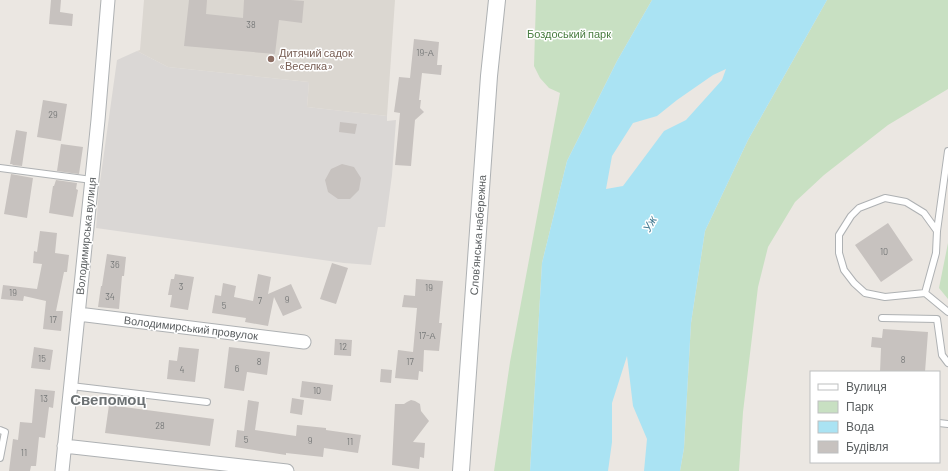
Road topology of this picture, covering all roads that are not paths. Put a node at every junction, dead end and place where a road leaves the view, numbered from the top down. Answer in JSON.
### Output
{"nodes":[{"id":1,"x":108,"y":0,"type":"edge"},
{"id":2,"x":497,"y":0,"type":"edge"},
{"id":3,"x":948,"y":151,"type":"edge"},
{"id":4,"x":0,"y":168,"type":"edge"},
{"id":5,"x":92,"y":180,"type":"junction"},
{"id":6,"x":937,"y":231,"type":"junction"},
{"id":7,"x":925,"y":293,"type":"junction"},
{"id":8,"x":948,"y":312,"type":"edge"},
{"id":9,"x":78,"y":314,"type":"junction"},
{"id":10,"x":882,"y":318,"type":"dead end"},
{"id":11,"x":304,"y":342,"type":"dead end"},
{"id":12,"x":948,"y":363,"type":"edge"},
{"id":13,"x":71,"y":386,"type":"junction"},
{"id":14,"x":207,"y":402,"type":"dead end"},
{"id":15,"x":0,"y":430,"type":"edge"},
{"id":16,"x":64,"y":446,"type":"junction"},
{"id":17,"x":0,"y":458,"type":"edge"},
{"id":18,"x":62,"y":471,"type":"edge"},
{"id":19,"x":287,"y":471,"type":"edge"},
{"id":20,"x":461,"y":471,"type":"edge"}],
"edges":[{"from":1,"to":5,"type":"street","name":"Володимирська вулиця"},
{"from":2,"to":20,"type":"street","name":"Словʼянська набережна"},
{"from":3,"to":6,"type":"lane"},
{"from":4,"to":5,"type":"lane"},
{"from":5,"to":9,"type":"street","name":"Володимирська вулиця"},
{"from":6,"to":7,"type":"lane"},
{"from":6,"to":7,"type":"lane"},
{"from":7,"to":8,"type":"lane"},
{"from":9,"to":11,"type":"street","name":"Володимирський провулок"},
{"from":9,"to":13,"type":"street","name":"Володимирська вулиця"},
{"from":10,"to":12,"type":"lane"},
{"from":13,"to":14,"type":"lane"},
{"from":13,"to":16,"type":"street","name":"Володимирська вулиця"},
{"from":15,"to":17,"type":"lane"},
{"from":16,"to":18,"type":"street","name":"Володимирська вулиця"},
{"from":16,"to":19,"type":"street"}]}
